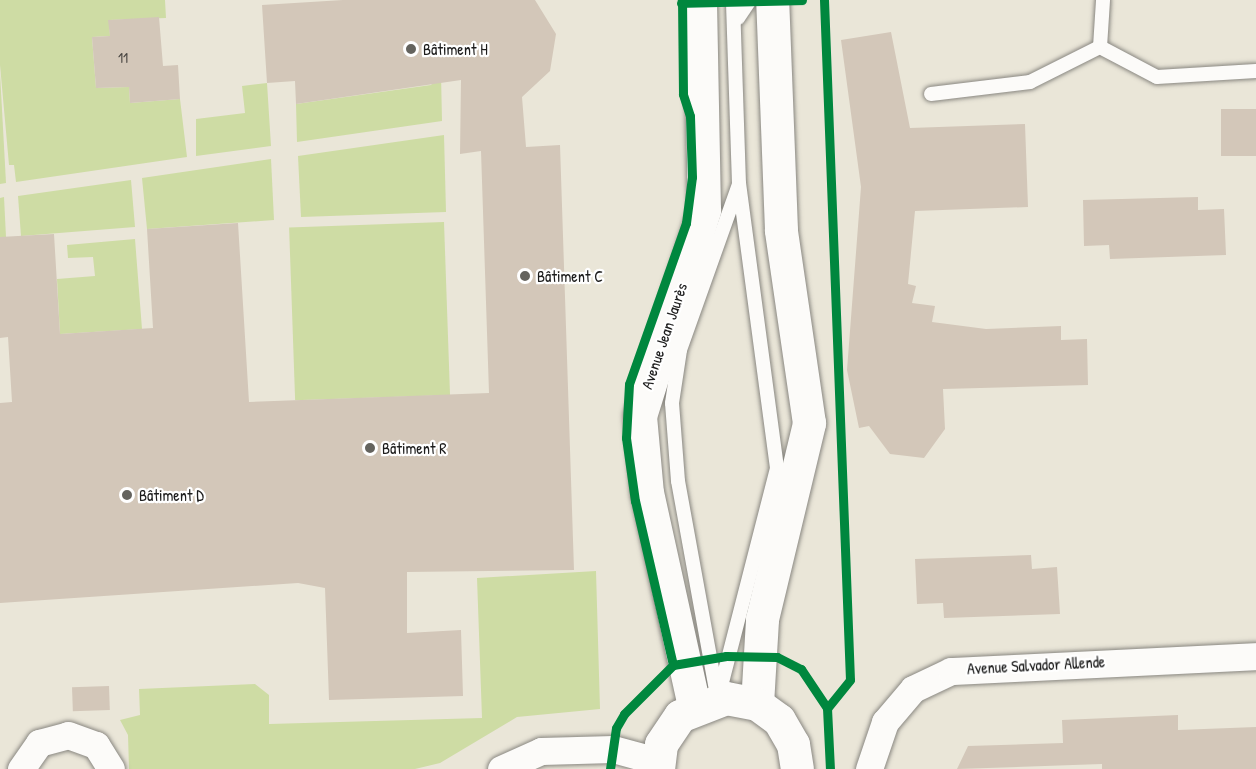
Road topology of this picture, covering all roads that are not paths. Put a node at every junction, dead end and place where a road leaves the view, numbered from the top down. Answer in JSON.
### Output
{"nodes":[{"id":1,"x":700,"y":0,"type":"edge"},
{"id":2,"x":733,"y":0,"type":"edge"},
{"id":3,"x":750,"y":0,"type":"edge"},
{"id":4,"x":772,"y":0,"type":"edge"},
{"id":5,"x":1102,"y":0,"type":"edge"},
{"id":6,"x":738,"y":18,"type":"junction"},
{"id":7,"x":1101,"y":47,"type":"junction"},
{"id":8,"x":1256,"y":70,"type":"edge"},
{"id":9,"x":931,"y":94,"type":"dead end"},
{"id":10,"x":739,"y":184,"type":"junction"},
{"id":11,"x":1256,"y":656,"type":"edge"},
{"id":12,"x":706,"y":702,"type":"junction"},
{"id":13,"x":757,"y":704,"type":"junction"},
{"id":14,"x":657,"y":765,"type":"edge"},
{"id":15,"x":21,"y":769,"type":"edge"},
{"id":16,"x":111,"y":769,"type":"edge"},
{"id":17,"x":501,"y":769,"type":"edge"},
{"id":18,"x":797,"y":769,"type":"edge"},
{"id":19,"x":869,"y":769,"type":"edge"}],
"edges":[{"from":1,"to":12,"type":"main road","name":"Avenue Jean Jaurès"},
{"from":2,"to":6,"type":"lane"},
{"from":3,"to":6,"type":"lane"},
{"from":4,"to":13,"type":"main road"},
{"from":5,"to":7,"type":"lane"},
{"from":6,"to":10,"type":"lane"},
{"from":7,"to":8,"type":"lane"},
{"from":7,"to":9,"type":"lane"},
{"from":10,"to":12,"type":"lane"},
{"from":10,"to":12,"type":"lane"},
{"from":11,"to":19,"type":"street","name":"Avenue Salvador Allende"},
{"from":12,"to":13,"type":"main road"},
{"from":12,"to":14,"type":"main road"},
{"from":13,"to":18,"type":"main road"},
{"from":14,"to":17,"type":"street"},
{"from":15,"to":16,"type":"street"}]}
